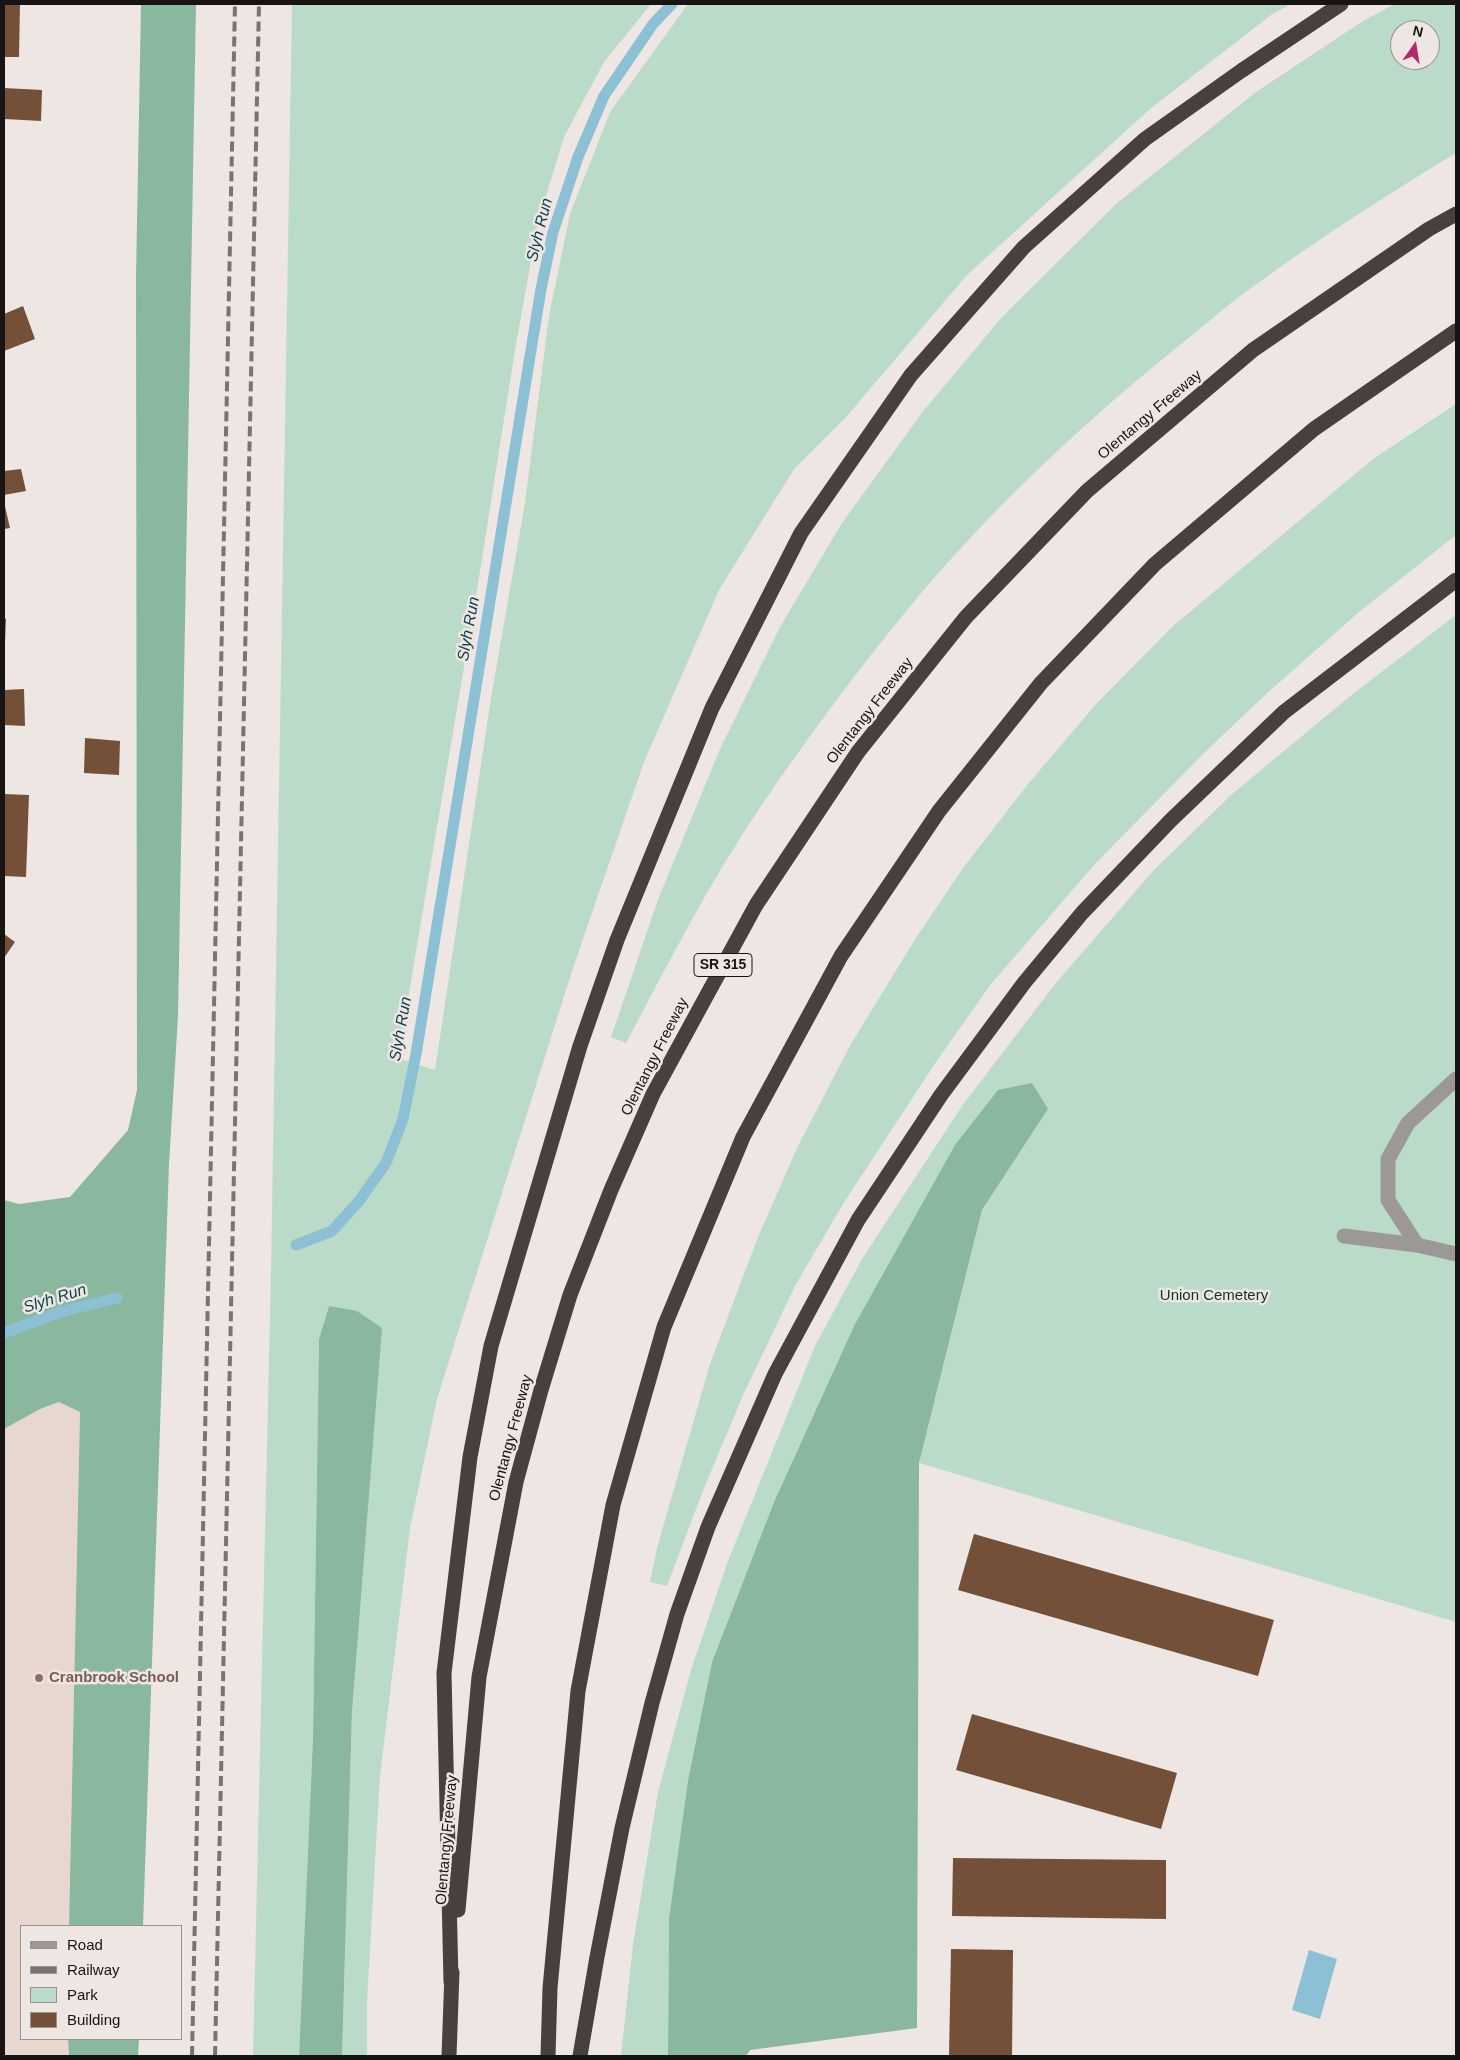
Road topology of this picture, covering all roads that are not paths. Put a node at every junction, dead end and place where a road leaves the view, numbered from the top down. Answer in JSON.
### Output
{"nodes":[{"id":1,"x":1341,"y":4,"type":"edge"},
{"id":2,"x":1456,"y":214,"type":"edge"},
{"id":3,"x":1456,"y":331,"type":"edge"},
{"id":4,"x":1456,"y":580,"type":"edge"},
{"id":5,"x":1456,"y":1079,"type":"edge"},
{"id":6,"x":1344,"y":1236,"type":"dead end"},
{"id":7,"x":1416,"y":1245,"type":"junction"},
{"id":8,"x":1456,"y":1254,"type":"edge"},
{"id":9,"x":451,"y":1982,"type":"junction"},
{"id":10,"x":449,"y":2056,"type":"edge"},
{"id":11,"x":548,"y":2056,"type":"edge"},
{"id":12,"x":580,"y":2056,"type":"edge"}],
"edges":[{"from":1,"to":9,"type":"highway"},
{"from":2,"to":9,"type":"highway","name":"Olentangy Freeway","number":"SR 315"},
{"from":3,"to":11,"type":"highway"},
{"from":4,"to":12,"type":"highway"},
{"from":5,"to":7,"type":"lane"},
{"from":6,"to":7,"type":"lane"},
{"from":7,"to":8,"type":"lane"},
{"from":9,"to":10,"type":"highway","name":"Olentangy Freeway","number":"SR 315"}]}
